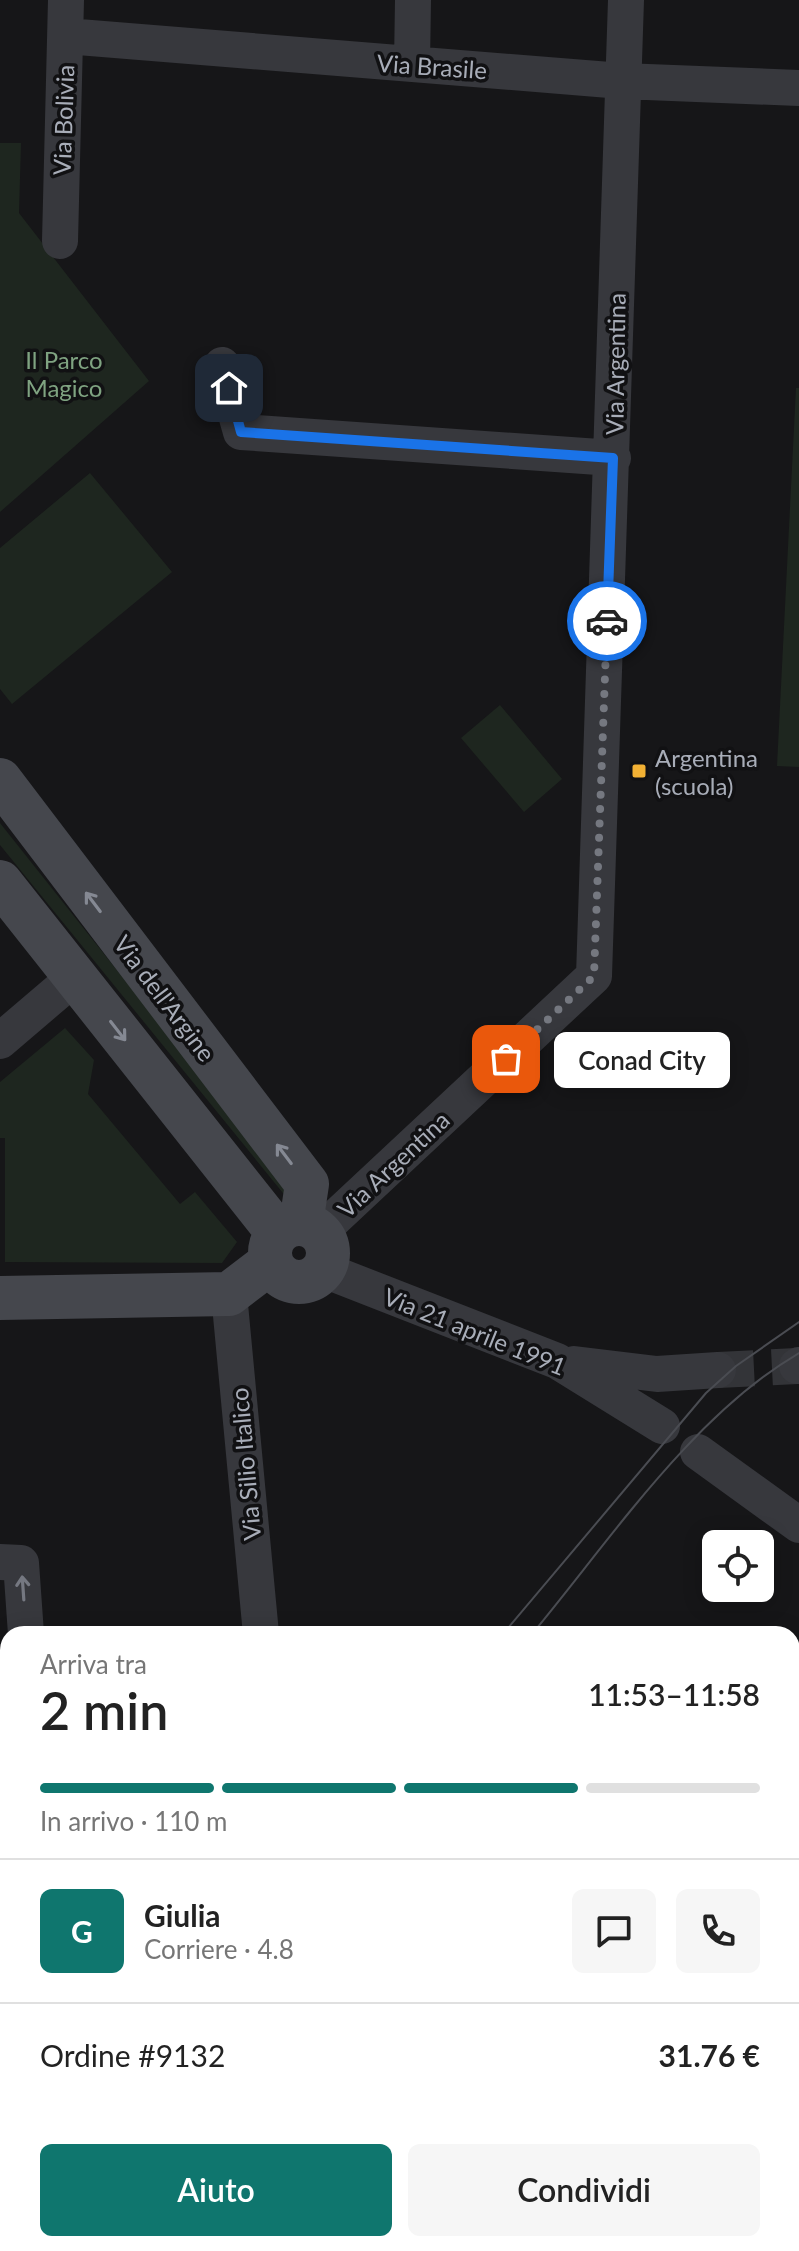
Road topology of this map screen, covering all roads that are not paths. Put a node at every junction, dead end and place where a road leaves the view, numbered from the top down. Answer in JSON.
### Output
{"nodes":[{"id":1,"x":66,"y":0,"type":"edge"},
{"id":2,"x":413,"y":0,"type":"edge"},
{"id":3,"x":626,"y":0,"type":"edge"},
{"id":4,"x":66,"y":36,"type":"junction"},
{"id":5,"x":412,"y":64,"type":"junction"},
{"id":6,"x":622,"y":81,"type":"junction"},
{"id":7,"x":799,"y":88,"type":"edge"},
{"id":8,"x":60,"y":241,"type":"dead end"},
{"id":9,"x":222,"y":365,"type":"dead end"},
{"id":10,"x":613,"y":458,"type":"junction"},
{"id":11,"x":0,"y":780,"type":"edge"},
{"id":12,"x":0,"y":882,"type":"edge"},
{"id":13,"x":75,"y":977,"type":"junction"},
{"id":14,"x":0,"y":1041,"type":"edge"},
{"id":15,"x":299,"y":1244,"type":"junction"},
{"id":16,"x":229,"y":1294,"type":"junction"},
{"id":17,"x":0,"y":1298,"type":"edge"},
{"id":18,"x":557,"y":1361,"type":"junction"},
{"id":19,"x":718,"y":1370,"type":"tunnel mouth"},
{"id":20,"x":662,"y":1426,"type":"dead end"},
{"id":21,"x":698,"y":1452,"type":"dead end"},
{"id":22,"x":799,"y":1525,"type":"edge"},
{"id":23,"x":0,"y":1562,"type":"edge"},
{"id":24,"x":25,"y":1626,"type":"edge"},
{"id":25,"x":260,"y":1626,"type":"edge"}],
"edges":[{"from":1,"to":4,"type":"street","name":"Via Bolivia"},
{"from":2,"to":5,"type":"street"},
{"from":3,"to":6,"type":"street","name":"Via Argentina"},
{"from":4,"to":5,"type":"street","name":"Via Brasile"},
{"from":4,"to":8,"type":"street","name":"Via Bolivia"},
{"from":5,"to":6,"type":"street","name":"Via Brasile"},
{"from":6,"to":7,"type":"street","name":"Via Brasile"},
{"from":6,"to":10,"type":"street","name":"Via Argentina"},
{"from":9,"to":10,"type":"street"},
{"from":10,"to":15,"type":"street","name":"Via Argentina"},
{"from":15,"to":11,"type":"street","name":"Via dell'Argine","one_way":true},
{"from":12,"to":13,"type":"street"},
{"from":13,"to":14,"type":"street"},
{"from":13,"to":15,"type":"street","one_way":true},
{"from":15,"to":16,"type":"street"},
{"from":15,"to":18,"type":"street","name":"Via 21 aprile 1991"},
{"from":16,"to":17,"type":"street"},
{"from":16,"to":25,"type":"street","name":"Via Silio Italico"},
{"from":18,"to":19,"type":"street"},
{"from":18,"to":20,"type":"street","name":"Via 21 aprile 1991"},
{"from":21,"to":22,"type":"street"},
{"from":24,"to":23,"type":"street","one_way":true}]}
